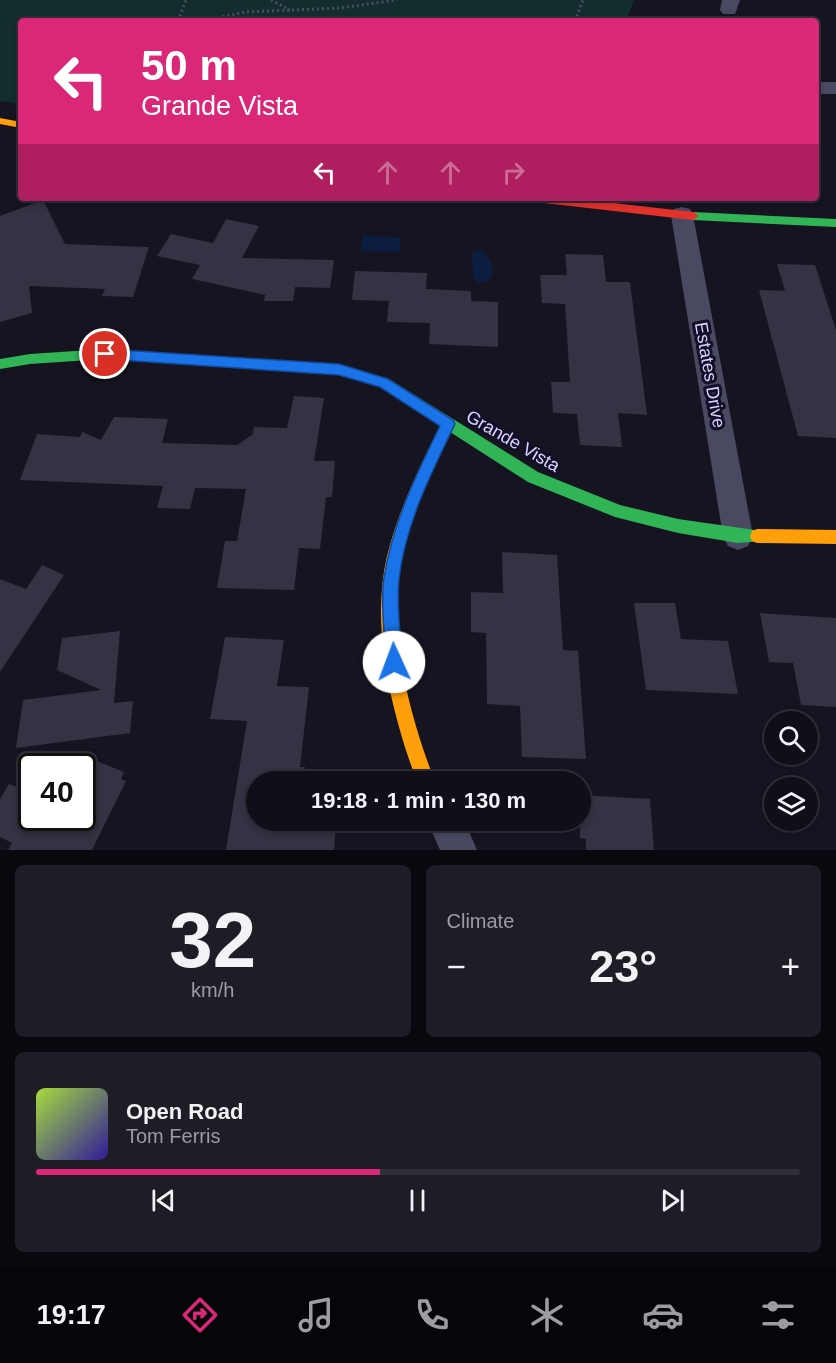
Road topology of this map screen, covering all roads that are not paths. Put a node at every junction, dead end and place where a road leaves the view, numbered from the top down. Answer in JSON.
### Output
{"nodes":[{"id":1,"x":819,"y":88,"type":"edge"},
{"id":2,"x":836,"y":88,"type":"edge"},
{"id":3,"x":0,"y":121,"type":"edge"},
{"id":4,"x":18,"y":124,"type":"edge"},
{"id":5,"x":561,"y":201,"type":"edge"},
{"id":6,"x":682,"y":215,"type":"junction"},
{"id":7,"x":836,"y":223,"type":"edge"},
{"id":8,"x":0,"y":364,"type":"edge"},
{"id":9,"x":448,"y":424,"type":"junction"},
{"id":10,"x":738,"y":536,"type":"junction"},
{"id":11,"x":836,"y":537,"type":"edge"},
{"id":12,"x":422,"y":771,"type":"edge"},
{"id":13,"x":450,"y":831,"type":"edge"},
{"id":14,"x":459,"y":850,"type":"edge"}],
"edges":[{"from":1,"to":2,"type":"street"},
{"from":3,"to":4,"type":"street"},
{"from":5,"to":6,"type":"street"},
{"from":6,"to":7,"type":"street"},
{"from":6,"to":10,"type":"street","name":"Estates Drive"},
{"from":8,"to":9,"type":"street","name":"Grande Vista"},
{"from":9,"to":10,"type":"street","name":"Grande Vista"},
{"from":9,"to":12,"type":"street"},
{"from":10,"to":11,"type":"street","name":"Grande Vista"},
{"from":13,"to":14,"type":"street"}]}
